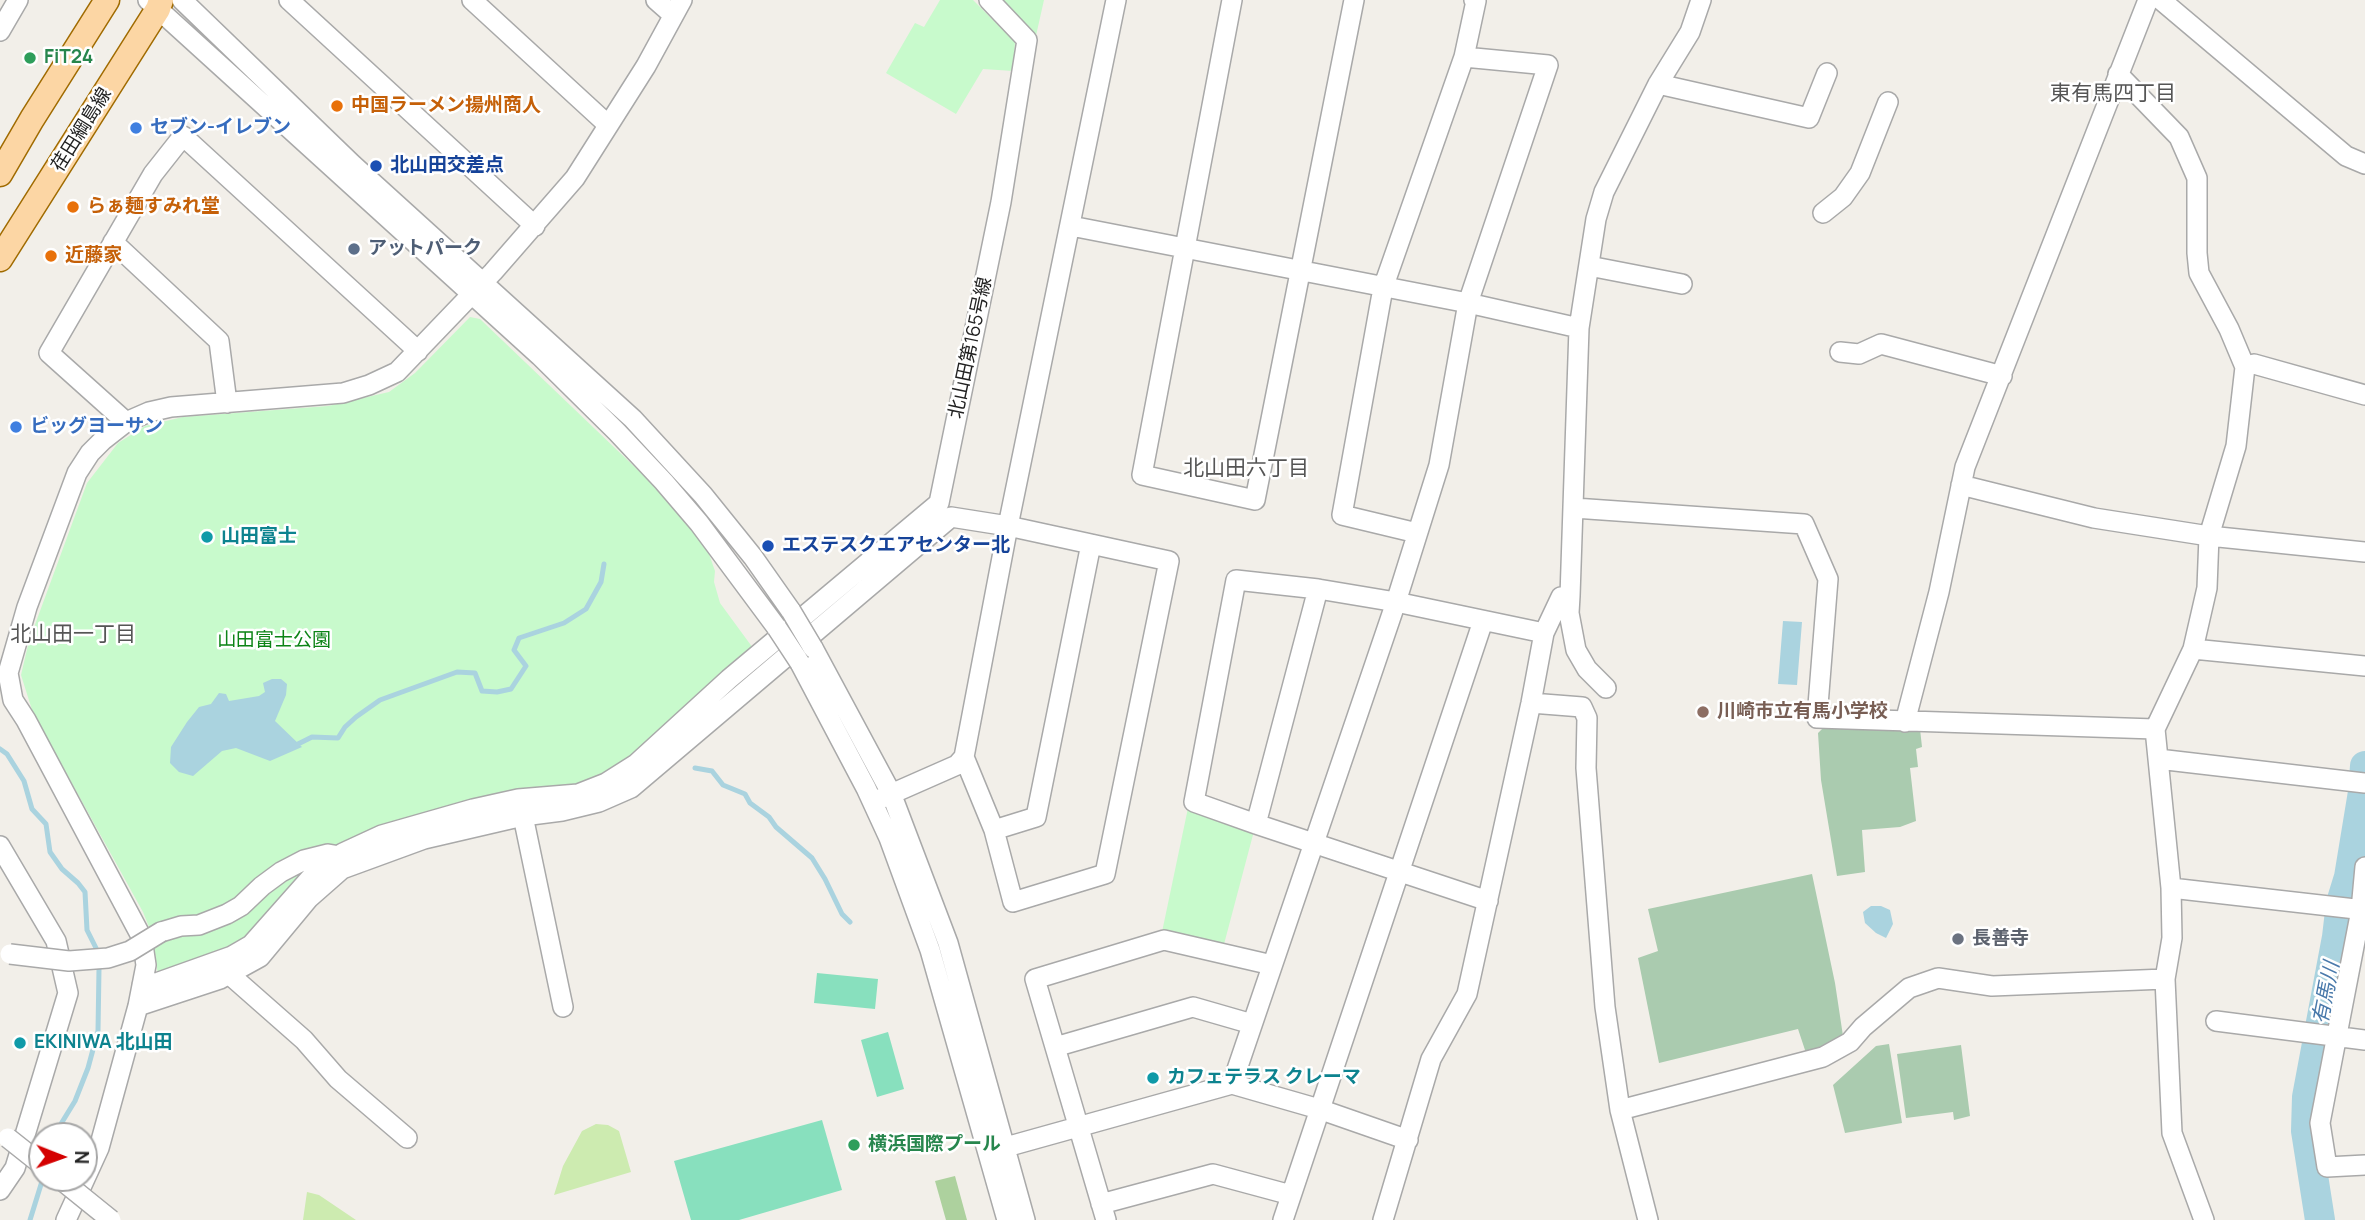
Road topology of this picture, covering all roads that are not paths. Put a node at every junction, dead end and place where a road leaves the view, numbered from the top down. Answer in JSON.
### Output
{"nodes":[{"id":1,"x":18,"y":0,"type":"edge"},
{"id":2,"x":107,"y":0,"type":"edge"},
{"id":3,"x":182,"y":0,"type":"edge"},
{"id":4,"x":289,"y":0,"type":"edge"},
{"id":5,"x":472,"y":0,"type":"edge"},
{"id":6,"x":656,"y":0,"type":"edge"},
{"id":7,"x":989,"y":0,"type":"edge"},
{"id":8,"x":1116,"y":0,"type":"edge"},
{"id":9,"x":1232,"y":0,"type":"edge"},
{"id":10,"x":1354,"y":0,"type":"edge"},
{"id":11,"x":1474,"y":0,"type":"edge"},
{"id":12,"x":1701,"y":0,"type":"edge"},
{"id":13,"x":2148,"y":0,"type":"edge"},
{"id":14,"x":2161,"y":0,"type":"edge"},
{"id":15,"x":156,"y":3,"type":"edge"},
{"id":16,"x":677,"y":8,"type":"edge"},
{"id":17,"x":0,"y":31,"type":"edge"},
{"id":18,"x":1464,"y":57,"type":"junction"},
{"id":19,"x":1827,"y":73,"type":"dead end"},
{"id":20,"x":2118,"y":74,"type":"junction"},
{"id":21,"x":1658,"y":84,"type":"junction"},
{"id":22,"x":1888,"y":102,"type":"dead end"},
{"id":23,"x":607,"y":124,"type":"junction"},
{"id":24,"x":2365,"y":164,"type":"edge"},
{"id":25,"x":0,"y":174,"type":"edge"},
{"id":26,"x":1823,"y":213,"type":"dead end"},
{"id":27,"x":535,"y":226,"type":"junction"},
{"id":28,"x":1071,"y":226,"type":"junction"},
{"id":29,"x":113,"y":242,"type":"junction"},
{"id":30,"x":1184,"y":249,"type":"junction"},
{"id":31,"x":0,"y":258,"type":"edge"},
{"id":32,"x":1589,"y":265,"type":"junction"},
{"id":33,"x":1301,"y":272,"type":"junction"},
{"id":34,"x":1682,"y":284,"type":"dead end"},
{"id":35,"x":477,"y":288,"type":"junction"},
{"id":36,"x":1383,"y":288,"type":"junction"},
{"id":37,"x":1468,"y":303,"type":"junction"},
{"id":38,"x":1579,"y":328,"type":"junction"},
{"id":39,"x":418,"y":351,"type":"junction"},
{"id":40,"x":1840,"y":352,"type":"dead end"},
{"id":41,"x":2245,"y":367,"type":"junction"},
{"id":42,"x":2002,"y":376,"type":"junction"},
{"id":43,"x":2365,"y":395,"type":"edge"},
{"id":44,"x":227,"y":403,"type":"junction"},
{"id":45,"x":126,"y":422,"type":"junction"},
{"id":46,"x":1961,"y":485,"type":"junction"},
{"id":47,"x":1574,"y":508,"type":"junction"},
{"id":48,"x":1008,"y":526,"type":"junction"},
{"id":49,"x":1417,"y":533,"type":"junction"},
{"id":50,"x":2210,"y":536,"type":"junction"},
{"id":51,"x":1091,"y":544,"type":"junction"},
{"id":52,"x":2365,"y":552,"type":"edge"},
{"id":53,"x":1318,"y":589,"type":"junction"},
{"id":54,"x":1570,"y":596,"type":"junction"},
{"id":55,"x":1396,"y":602,"type":"junction"},
{"id":56,"x":1483,"y":621,"type":"junction"},
{"id":57,"x":778,"y":633,"type":"junction"},
{"id":58,"x":1544,"y":633,"type":"junction"},
{"id":59,"x":2193,"y":649,"type":"junction"},
{"id":60,"x":2365,"y":666,"type":"edge"},
{"id":61,"x":1606,"y":688,"type":"dead end"},
{"id":62,"x":1531,"y":703,"type":"junction"},
{"id":63,"x":1905,"y":722,"type":"junction"},
{"id":64,"x":2155,"y":729,"type":"junction"},
{"id":65,"x":964,"y":757,"type":"junction"},
{"id":66,"x":2158,"y":759,"type":"junction"},
{"id":67,"x":2359,"y":783,"type":"edge"},
{"id":68,"x":882,"y":797,"type":"junction"},
{"id":69,"x":523,"y":816,"type":"junction"},
{"id":70,"x":1256,"y":824,"type":"junction"},
{"id":71,"x":994,"y":830,"type":"junction"},
{"id":72,"x":1313,"y":842,"type":"junction"},
{"id":73,"x":0,"y":846,"type":"edge"},
{"id":74,"x":338,"y":856,"type":"junction"},
{"id":75,"x":2365,"y":867,"type":"edge"},
{"id":76,"x":1399,"y":870,"type":"junction"},
{"id":77,"x":0,"y":881,"type":"edge"},
{"id":78,"x":23,"y":887,"type":"junction"},
{"id":79,"x":2171,"y":888,"type":"junction"},
{"id":80,"x":1488,"y":901,"type":"junction"},
{"id":81,"x":2363,"y":910,"type":"edge"},
{"id":82,"x":5,"y":953,"type":"edge"},
{"id":83,"x":1272,"y":965,"type":"junction"},
{"id":84,"x":229,"y":974,"type":"junction"},
{"id":85,"x":2165,"y":979,"type":"junction"},
{"id":86,"x":142,"y":985,"type":"junction"},
{"id":87,"x":138,"y":1006,"type":"junction"},
{"id":88,"x":563,"y":1007,"type":"dead end"},
{"id":89,"x":2216,"y":1021,"type":"dead end"},
{"id":90,"x":1252,"y":1024,"type":"junction"},
{"id":91,"x":2336,"y":1036,"type":"junction"},
{"id":92,"x":2365,"y":1040,"type":"edge"},
{"id":93,"x":1055,"y":1047,"type":"junction"},
{"id":94,"x":1232,"y":1084,"type":"junction"},
{"id":95,"x":1319,"y":1109,"type":"junction"},
{"id":96,"x":1620,"y":1110,"type":"junction"},
{"id":97,"x":1078,"y":1127,"type":"junction"},
{"id":98,"x":4,"y":1134,"type":"edge"},
{"id":99,"x":407,"y":1138,"type":"dead end"},
{"id":100,"x":1408,"y":1140,"type":"junction"},
{"id":101,"x":995,"y":1149,"type":"junction"},
{"id":102,"x":28,"y":1154,"type":"edge"},
{"id":103,"x":2365,"y":1165,"type":"edge"},
{"id":104,"x":0,"y":1191,"type":"edge"},
{"id":105,"x":76,"y":1192,"type":"edge"},
{"id":106,"x":1291,"y":1195,"type":"junction"},
{"id":107,"x":1104,"y":1212,"type":"edge"},
{"id":108,"x":66,"y":1220,"type":"edge"},
{"id":109,"x":111,"y":1220,"type":"edge"},
{"id":110,"x":1007,"y":1220,"type":"edge"},
{"id":111,"x":1025,"y":1220,"type":"edge"},
{"id":112,"x":1283,"y":1220,"type":"edge"},
{"id":113,"x":1383,"y":1220,"type":"edge"},
{"id":114,"x":1648,"y":1220,"type":"edge"},
{"id":115,"x":2204,"y":1220,"type":"edge"}],
"edges":[{"from":1,"to":17,"type":"street"},
{"from":2,"to":25,"type":"main road"},
{"from":3,"to":35,"type":"street"},
{"from":4,"to":27,"type":"street"},
{"from":5,"to":23,"type":"street"},
{"from":6,"to":16,"type":"street"},
{"from":7,"to":57,"type":"street","name":"北山田第165号線"},
{"from":8,"to":28,"type":"street"},
{"from":9,"to":30,"type":"street"},
{"from":10,"to":33,"type":"street"},
{"from":11,"to":18,"type":"street"},
{"from":12,"to":21,"type":"street"},
{"from":13,"to":20,"type":"street"},
{"from":14,"to":24,"type":"street"},
{"from":15,"to":31,"type":"main road","name":"荏田綱島線"},
{"from":15,"to":35,"type":"street"},
{"from":16,"to":23,"type":"street"},
{"from":18,"to":36,"type":"street"},
{"from":18,"to":37,"type":"street"},
{"from":19,"to":21,"type":"street"},
{"from":20,"to":41,"type":"street"},
{"from":20,"to":42,"type":"street"},
{"from":21,"to":32,"type":"street"},
{"from":22,"to":26,"type":"street"},
{"from":23,"to":27,"type":"street"},
{"from":27,"to":35,"type":"street"},
{"from":28,"to":30,"type":"street"},
{"from":28,"to":48,"type":"street"},
{"from":29,"to":39,"type":"street"},
{"from":29,"to":44,"type":"street"},
{"from":29,"to":45,"type":"street"},
{"from":30,"to":33,"type":"street"},
{"from":30,"to":33,"type":"street"},
{"from":32,"to":34,"type":"street"},
{"from":32,"to":38,"type":"street"},
{"from":33,"to":36,"type":"street"},
{"from":35,"to":39,"type":"street"},
{"from":35,"to":57,"type":"street"},
{"from":35,"to":68,"type":"street","bridge":true},
{"from":36,"to":37,"type":"street"},
{"from":36,"to":49,"type":"street"},
{"from":37,"to":38,"type":"street"},
{"from":37,"to":49,"type":"street"},
{"from":38,"to":47,"type":"street"},
{"from":39,"to":44,"type":"street"},
{"from":40,"to":42,"type":"street"},
{"from":41,"to":43,"type":"street"},
{"from":41,"to":50,"type":"street"},
{"from":42,"to":46,"type":"street"},
{"from":44,"to":45,"type":"street"},
{"from":45,"to":86,"type":"street"},
{"from":46,"to":50,"type":"street"},
{"from":46,"to":63,"type":"street"},
{"from":47,"to":54,"type":"street"},
{"from":47,"to":63,"type":"street"},
{"from":48,"to":51,"type":"street"},
{"from":48,"to":65,"type":"street"},
{"from":48,"to":69,"type":"street"},
{"from":49,"to":55,"type":"street"},
{"from":50,"to":52,"type":"street"},
{"from":50,"to":59,"type":"street"},
{"from":51,"to":71,"type":"street"},
{"from":51,"to":71,"type":"street"},
{"from":53,"to":55,"type":"street"},
{"from":53,"to":70,"type":"street"},
{"from":53,"to":70,"type":"street"},
{"from":54,"to":58,"type":"street"},
{"from":54,"to":61,"type":"street"},
{"from":55,"to":56,"type":"street"},
{"from":55,"to":72,"type":"street"},
{"from":56,"to":58,"type":"street"},
{"from":56,"to":76,"type":"street"},
{"from":57,"to":68,"type":"street","bridge":true},
{"from":57,"to":74,"type":"street"},
{"from":58,"to":62,"type":"street"},
{"from":59,"to":60,"type":"street"},
{"from":59,"to":64,"type":"street"},
{"from":62,"to":80,"type":"street"},
{"from":62,"to":96,"type":"street"},
{"from":63,"to":64,"type":"street"},
{"from":64,"to":66,"type":"street"},
{"from":65,"to":68,"type":"street"},
{"from":65,"to":71,"type":"street"},
{"from":66,"to":67,"type":"street"},
{"from":66,"to":79,"type":"street"},
{"from":68,"to":101,"type":"street"},
{"from":69,"to":84,"type":"street"},
{"from":69,"to":88,"type":"street"},
{"from":70,"to":72,"type":"street"},
{"from":72,"to":76,"type":"street"},
{"from":72,"to":83,"type":"street"},
{"from":73,"to":78,"type":"street"},
{"from":74,"to":82,"type":"street","bridge":true},
{"from":74,"to":86,"type":"street"},
{"from":75,"to":81,"type":"street"},
{"from":76,"to":80,"type":"street"},
{"from":76,"to":95,"type":"street"},
{"from":77,"to":78,"type":"street"},
{"from":78,"to":104,"type":"street"},
{"from":79,"to":81,"type":"street"},
{"from":79,"to":85,"type":"street"},
{"from":80,"to":100,"type":"street"},
{"from":81,"to":91,"type":"street"},
{"from":83,"to":90,"type":"street"},
{"from":83,"to":93,"type":"street"},
{"from":84,"to":87,"type":"street"},
{"from":84,"to":99,"type":"street"},
{"from":85,"to":96,"type":"street"},
{"from":85,"to":115,"type":"street"},
{"from":86,"to":87,"type":"street"},
{"from":87,"to":108,"type":"street"},
{"from":89,"to":91,"type":"street"},
{"from":90,"to":93,"type":"street"},
{"from":90,"to":94,"type":"street"},
{"from":91,"to":92,"type":"street"},
{"from":91,"to":103,"type":"street"},
{"from":93,"to":97,"type":"street"},
{"from":94,"to":95,"type":"street"},
{"from":94,"to":97,"type":"street"},
{"from":95,"to":100,"type":"street"},
{"from":95,"to":106,"type":"street"},
{"from":96,"to":114,"type":"street"},
{"from":97,"to":101,"type":"street"},
{"from":97,"to":107,"type":"street"},
{"from":98,"to":102,"type":"street","bridge":true},
{"from":100,"to":113,"type":"street"},
{"from":101,"to":110,"type":"street"},
{"from":101,"to":111,"type":"street"},
{"from":105,"to":109,"type":"street","bridge":true},
{"from":106,"to":107,"type":"street"},
{"from":106,"to":112,"type":"street"}]}
